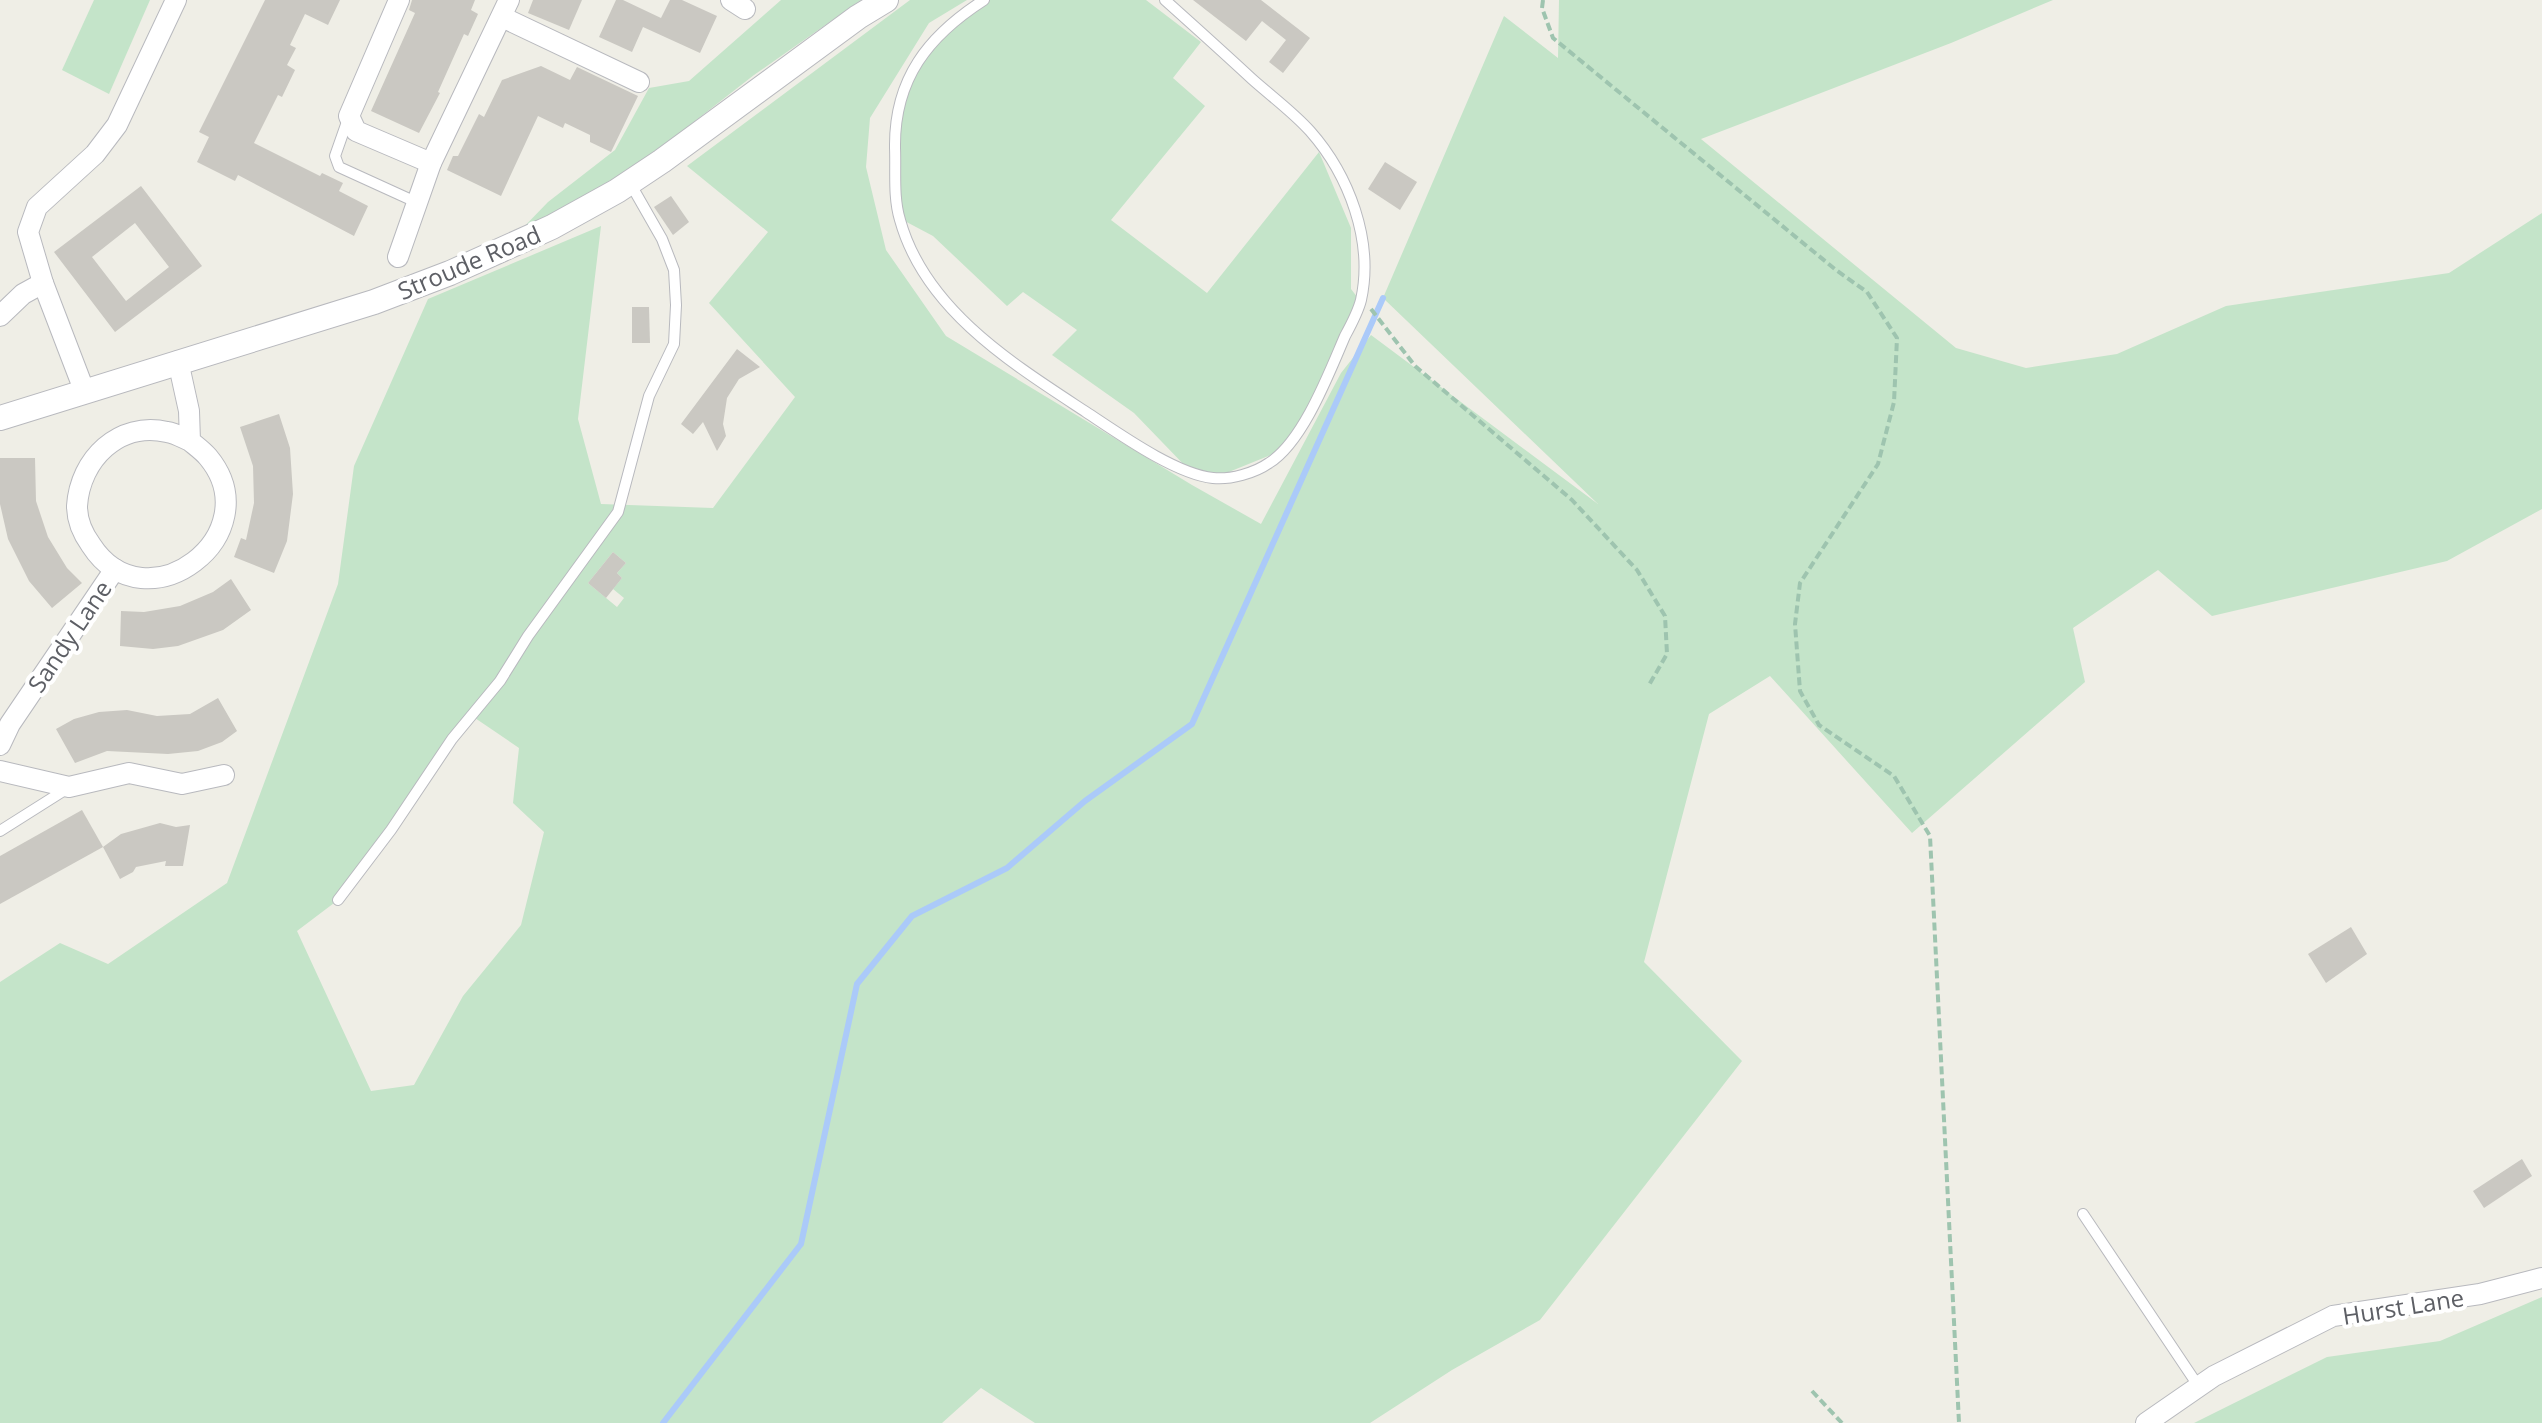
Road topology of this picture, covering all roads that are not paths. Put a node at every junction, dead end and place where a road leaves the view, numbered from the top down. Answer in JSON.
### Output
{"nodes":[{"id":1,"x":176,"y":0,"type":"edge"},
{"id":2,"x":399,"y":0,"type":"edge"},
{"id":3,"x":886,"y":0,"type":"edge"},
{"id":4,"x":984,"y":0,"type":"edge"},
{"id":5,"x":1165,"y":0,"type":"edge"},
{"id":6,"x":506,"y":8,"type":"edge"},
{"id":7,"x":639,"y":82,"type":"dead end"},
{"id":8,"x":349,"y":116,"type":"junction"},
{"id":9,"x":431,"y":163,"type":"junction"},
{"id":10,"x":630,"y":183,"type":"junction"},
{"id":11,"x":418,"y":203,"type":"junction"},
{"id":12,"x":398,"y":257,"type":"dead end"},
{"id":13,"x":43,"y":283,"type":"junction"},
{"id":14,"x":0,"y":316,"type":"edge"},
{"id":15,"x":178,"y":361,"type":"junction"},
{"id":16,"x":84,"y":390,"type":"junction"},
{"id":17,"x":0,"y":418,"type":"edge"},
{"id":18,"x":190,"y":441,"type":"junction"},
{"id":19,"x":115,"y":569,"type":"junction"},
{"id":20,"x":0,"y":745,"type":"edge"},
{"id":21,"x":0,"y":771,"type":"edge"},
{"id":22,"x":224,"y":775,"type":"dead end"},
{"id":23,"x":69,"y":787,"type":"junction"},
{"id":24,"x":0,"y":831,"type":"edge"},
{"id":25,"x":338,"y":900,"type":"dead end"},
{"id":26,"x":2083,"y":1214,"type":"dead end"},
{"id":27,"x":2542,"y":1278,"type":"edge"},
{"id":28,"x":2199,"y":1387,"type":"junction"},
{"id":29,"x":2146,"y":1423,"type":"edge"}],
"edges":[{"from":1,"to":13,"type":"street"},
{"from":2,"to":8,"type":"street"},
{"from":3,"to":10,"type":"street","name":"Stroude Road"},
{"from":4,"to":5,"type":"lane"},
{"from":6,"to":7,"type":"street"},
{"from":6,"to":9,"type":"street"},
{"from":8,"to":9,"type":"street"},
{"from":8,"to":11,"type":"lane"},
{"from":9,"to":11,"type":"street"},
{"from":10,"to":15,"type":"street","name":"Stroude Road"},
{"from":10,"to":25,"type":"lane"},
{"from":11,"to":12,"type":"street"},
{"from":13,"to":14,"type":"street"},
{"from":13,"to":16,"type":"street"},
{"from":15,"to":16,"type":"street","name":"Stroude Road"},
{"from":15,"to":18,"type":"street"},
{"from":16,"to":17,"type":"street","name":"Stroude Road"},
{"from":18,"to":19,"type":"street","name":"Sandy Lane"},
{"from":18,"to":19,"type":"street","name":"Sandy Lane"},
{"from":19,"to":20,"type":"street","name":"Sandy Lane"},
{"from":21,"to":23,"type":"street"},
{"from":22,"to":23,"type":"street"},
{"from":23,"to":24,"type":"lane"},
{"from":26,"to":28,"type":"lane"},
{"from":27,"to":28,"type":"street","name":"Hurst Lane"},
{"from":28,"to":29,"type":"street","name":"Hurst Lane"}]}
